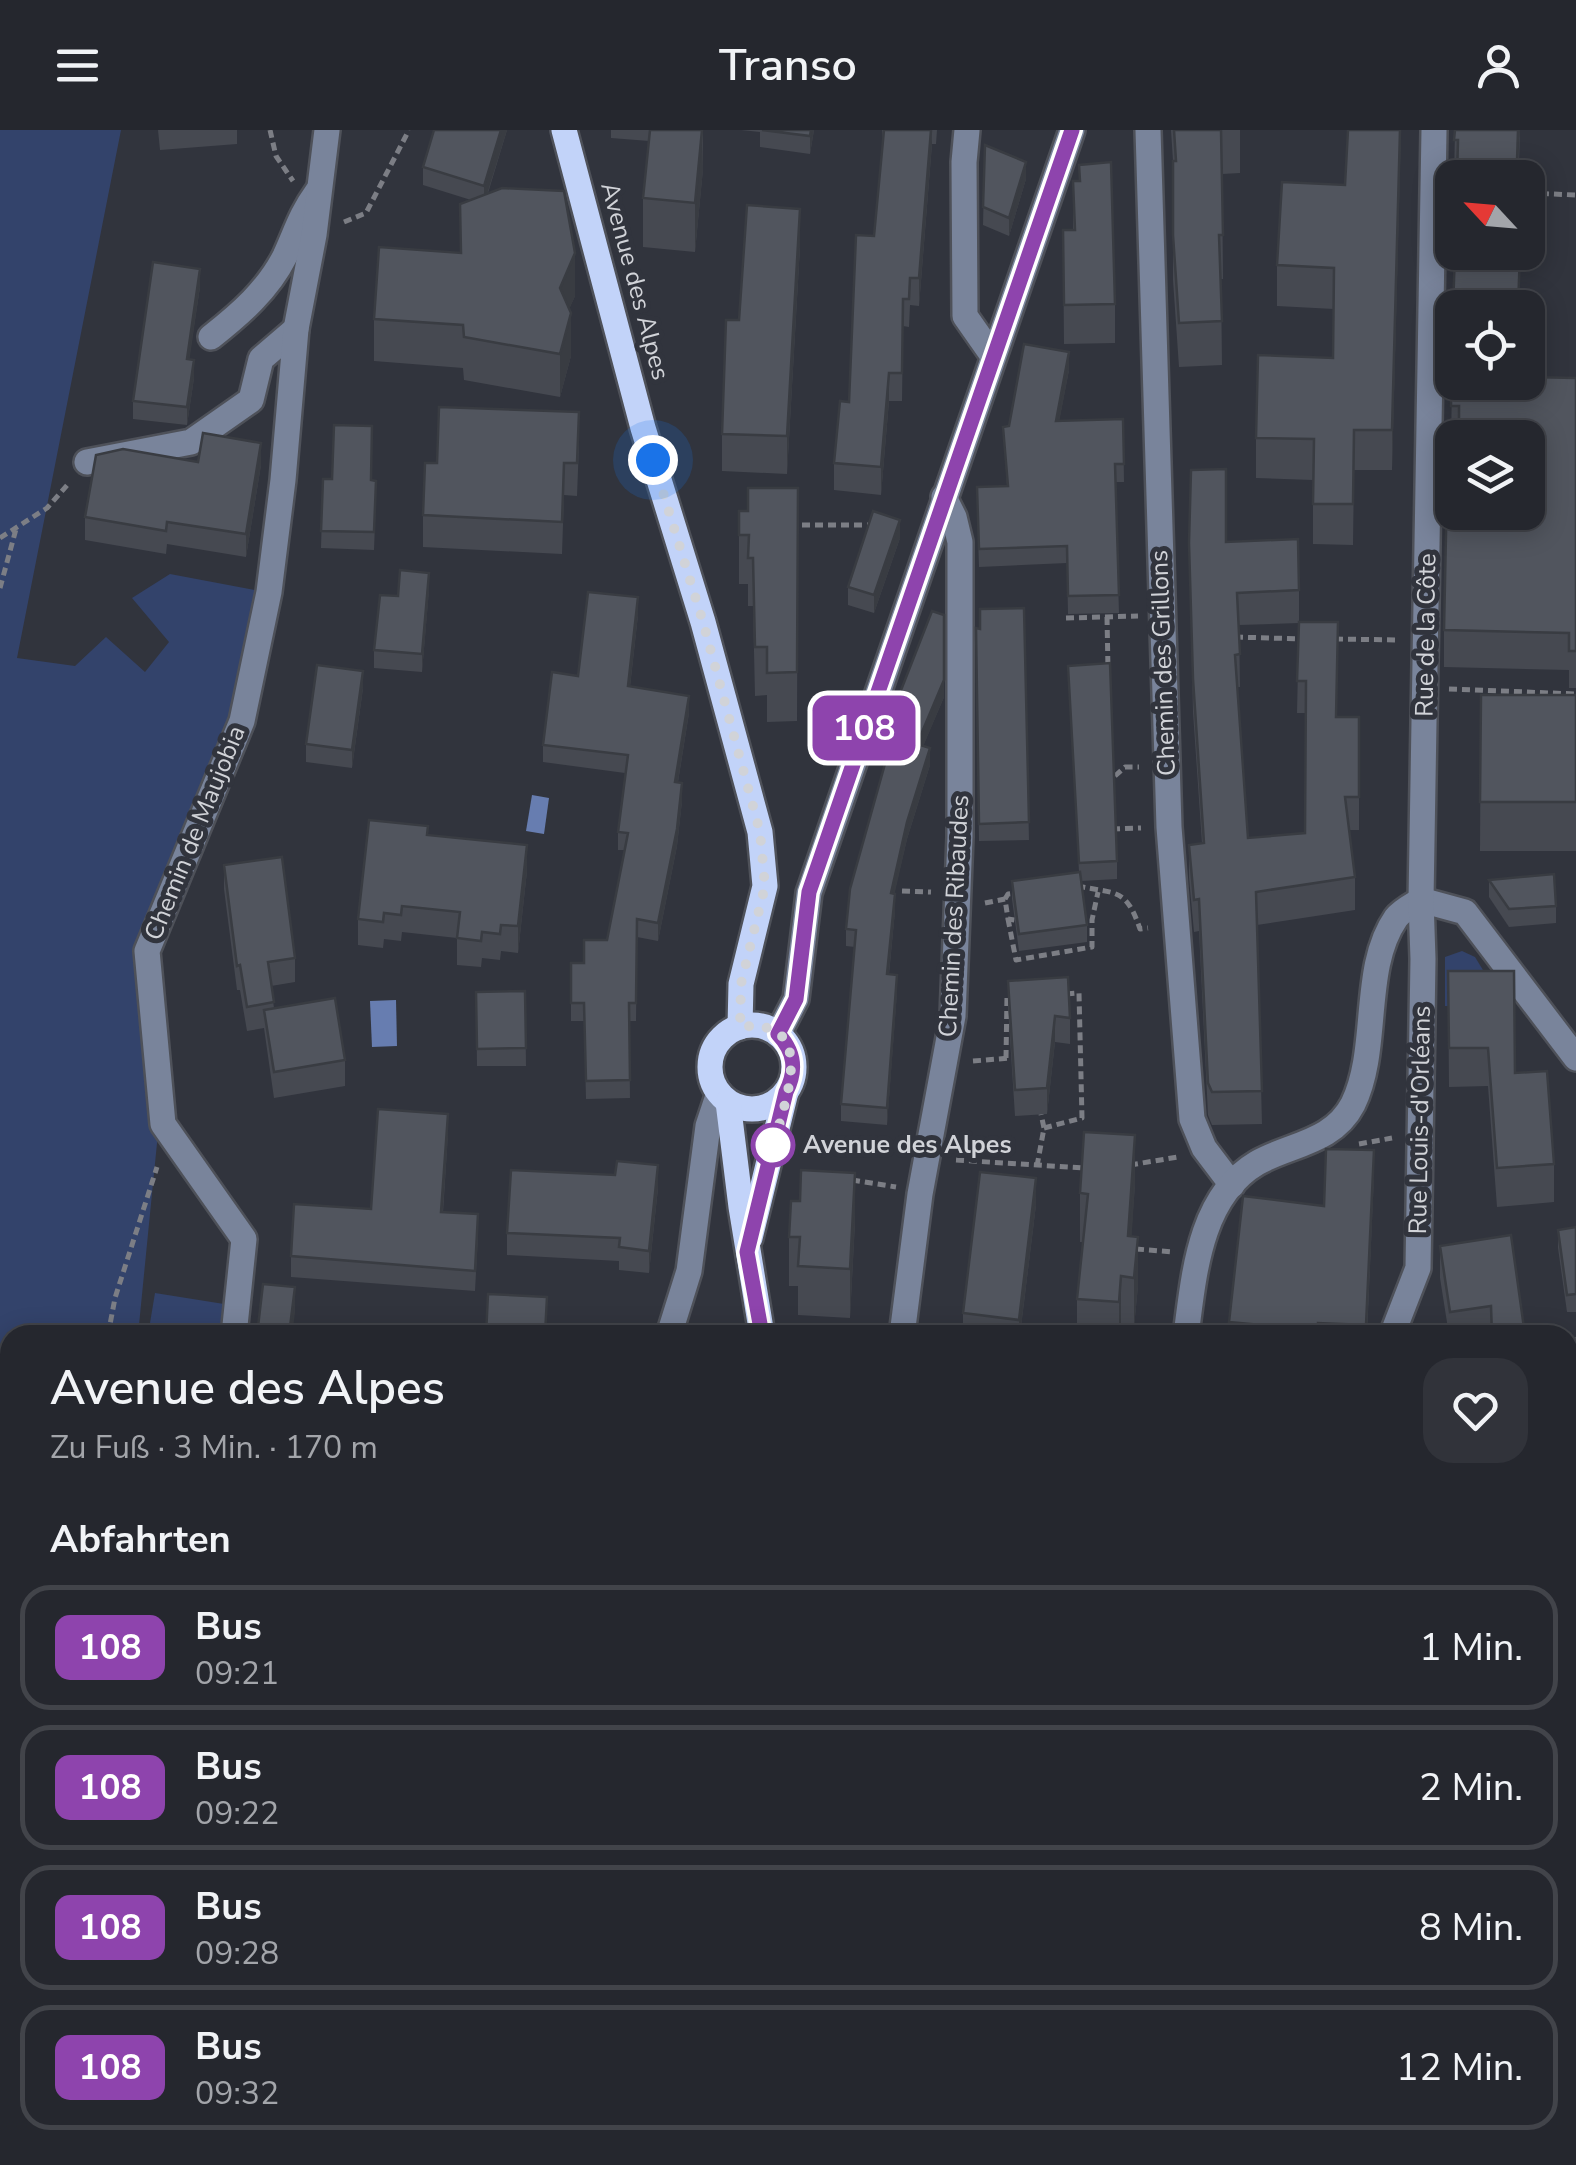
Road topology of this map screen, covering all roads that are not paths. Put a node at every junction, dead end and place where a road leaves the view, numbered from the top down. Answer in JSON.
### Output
{"nodes":[{"id":1,"x":327,"y":130,"type":"edge"},
{"id":2,"x":564,"y":130,"type":"edge"},
{"id":3,"x":967,"y":130,"type":"edge"},
{"id":4,"x":1072,"y":130,"type":"edge"},
{"id":5,"x":1148,"y":130,"type":"edge"},
{"id":6,"x":1434,"y":130,"type":"edge"},
{"id":7,"x":314,"y":197,"type":"junction"},
{"id":8,"x":296,"y":328,"type":"junction"},
{"id":9,"x":211,"y":338,"type":"dead end"},
{"id":10,"x":994,"y":356,"type":"junction"},
{"id":11,"x":88,"y":462,"type":"road end"},
{"id":12,"x":944,"y":497,"type":"junction"},
{"id":13,"x":1420,"y":900,"type":"junction"},
{"id":14,"x":740,"y":1027,"type":"junction"},
{"id":15,"x":778,"y":1034,"type":"junction"},
{"id":16,"x":1576,"y":1058,"type":"edge"},
{"id":17,"x":786,"y":1092,"type":"junction"},
{"id":18,"x":724,"y":1098,"type":"junction"},
{"id":19,"x":1232,"y":1184,"type":"junction"},
{"id":20,"x":747,"y":1252,"type":"junction"},
{"id":21,"x":235,"y":1325,"type":"edge"},
{"id":22,"x":672,"y":1325,"type":"edge"},
{"id":23,"x":760,"y":1325,"type":"edge"},
{"id":24,"x":903,"y":1325,"type":"edge"},
{"id":25,"x":1188,"y":1325,"type":"edge"},
{"id":26,"x":1396,"y":1325,"type":"edge"}],
"edges":[{"from":1,"to":7,"type":"street","name":"Chemin de Maujobia"},
{"from":2,"to":14,"type":"main road","name":"Avenue des Alpes"},
{"from":3,"to":10,"type":"street"},
{"from":4,"to":10,"type":"street"},
{"from":5,"to":19,"type":"street","name":"Chemin des Grillons"},
{"from":6,"to":13,"type":"street","name":"Rue de la Côte"},
{"from":7,"to":8,"type":"street","name":"Chemin de Maujobia"},
{"from":7,"to":9,"type":"street"},
{"from":8,"to":11,"type":"street"},
{"from":8,"to":21,"type":"street","name":"Chemin de Maujobia"},
{"from":10,"to":12,"type":"street"},
{"from":12,"to":15,"type":"street"},
{"from":12,"to":24,"type":"street","name":"Chemin des Ribaudes"},
{"from":13,"to":16,"type":"street"},
{"from":13,"to":19,"type":"street"},
{"from":13,"to":26,"type":"street","name":"Rue Louis-d'Orléans"},
{"from":14,"to":15,"type":"main road"},
{"from":14,"to":18,"type":"main road"},
{"from":15,"to":17,"type":"main road"},
{"from":17,"to":18,"type":"main road"},
{"from":17,"to":20,"type":"main road"},
{"from":18,"to":20,"type":"main road"},
{"from":18,"to":22,"type":"street"},
{"from":19,"to":25,"type":"street"},
{"from":20,"to":23,"type":"main road"}]}
